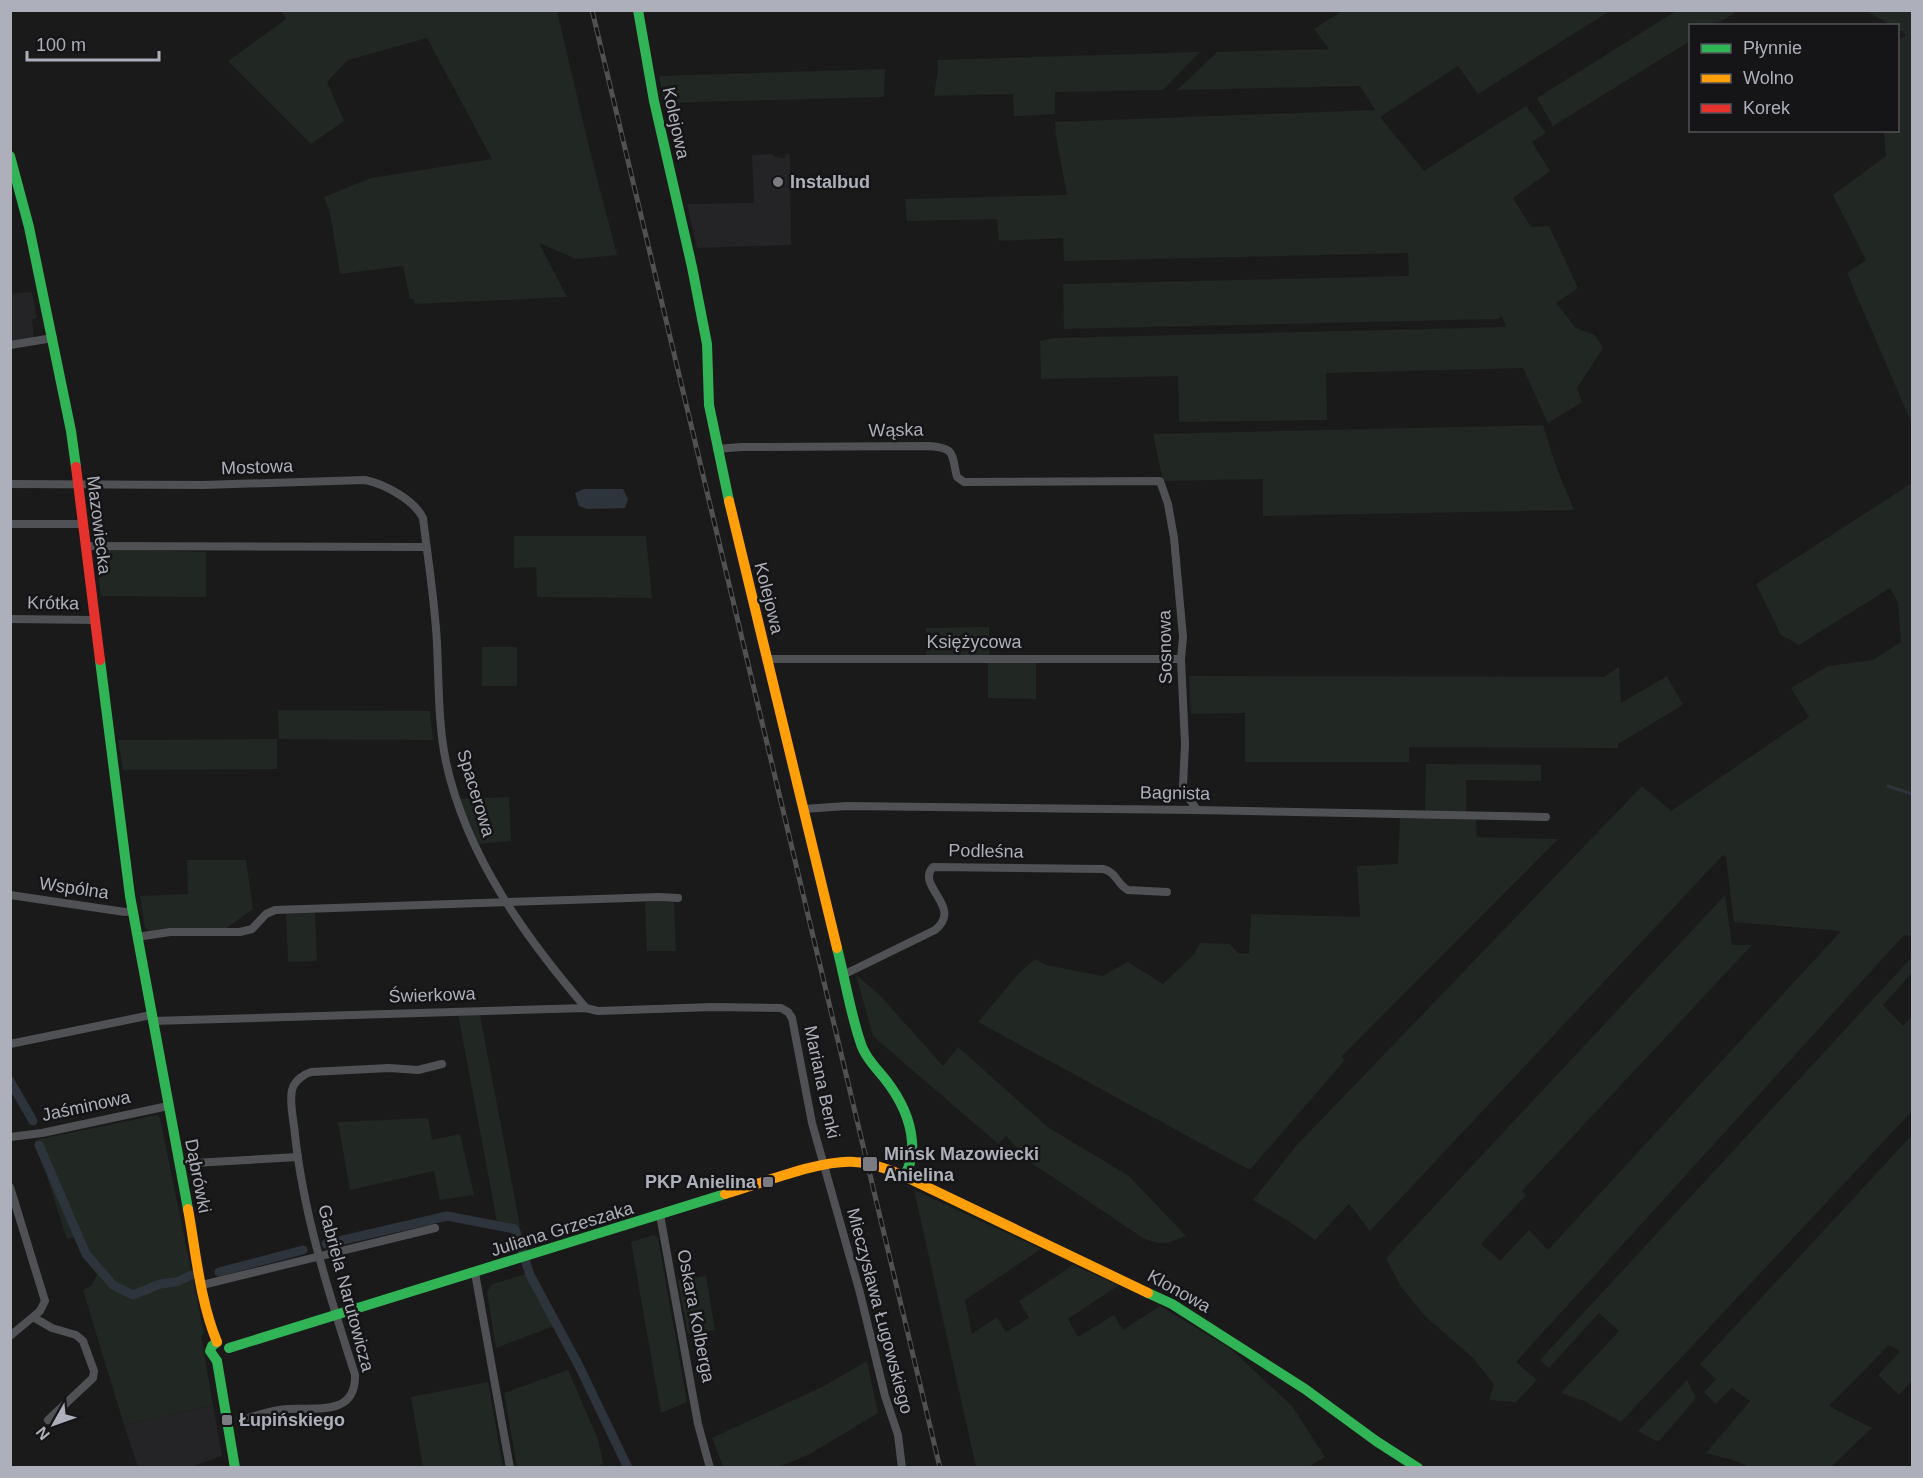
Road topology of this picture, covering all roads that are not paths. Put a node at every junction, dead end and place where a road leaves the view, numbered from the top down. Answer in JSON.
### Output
{"nodes":[{"id":1,"x":638,"y":10,"type":"edge"},
{"id":2,"x":10,"y":156,"type":"edge"},
{"id":3,"x":53,"y":338,"type":"junction"},
{"id":4,"x":10,"y":345,"type":"edge"},
{"id":5,"x":717,"y":449,"type":"junction"},
{"id":6,"x":1160,"y":482,"type":"joint"},
{"id":7,"x":10,"y":484,"type":"edge"},
{"id":8,"x":78,"y":484,"type":"junction"},
{"id":9,"x":423,"y":518,"type":"joint"},
{"id":10,"x":10,"y":524,"type":"edge"},
{"id":11,"x":82,"y":524,"type":"junction"},
{"id":12,"x":86,"y":546,"type":"junction"},
{"id":13,"x":426,"y":546,"type":"junction"},
{"id":14,"x":10,"y":619,"type":"edge"},
{"id":15,"x":95,"y":620,"type":"junction"},
{"id":16,"x":1181,"y":658,"type":"junction"},
{"id":17,"x":767,"y":659,"type":"junction"},
{"id":18,"x":803,"y":809,"type":"junction"},
{"id":19,"x":1197,"y":810,"type":"junction"},
{"id":20,"x":1546,"y":817,"type":"dead end"},
{"id":21,"x":1167,"y":892,"type":"dead end"},
{"id":22,"x":10,"y":895,"type":"edge"},
{"id":23,"x":678,"y":898,"type":"dead end"},
{"id":24,"x":507,"y":902,"type":"junction"},
{"id":25,"x":132,"y":907,"type":"junction"},
{"id":26,"x":137,"y":937,"type":"junction"},
{"id":27,"x":843,"y":975,"type":"junction"},
{"id":28,"x":713,"y":1007,"type":"joint"},
{"id":29,"x":586,"y":1008,"type":"junction"},
{"id":30,"x":151,"y":1018,"type":"junction"},
{"id":31,"x":10,"y":1044,"type":"edge"},
{"id":32,"x":442,"y":1064,"type":"dead end"},
{"id":33,"x":168,"y":1106,"type":"junction"},
{"id":34,"x":10,"y":1137,"type":"edge"},
{"id":35,"x":298,"y":1157,"type":"junction"},
{"id":36,"x":194,"y":1164,"type":"dead end"},
{"id":37,"x":824,"y":1164,"type":"junction"},
{"id":38,"x":904,"y":1176,"type":"junction"},
{"id":39,"x":10,"y":1187,"type":"edge"},
{"id":40,"x":660,"y":1215,"type":"junction"},
{"id":41,"x":435,"y":1228,"type":"dead end"},
{"id":42,"x":317,"y":1256,"type":"junction"},
{"id":43,"x":475,"y":1273,"type":"junction"},
{"id":44,"x":202,"y":1285,"type":"junction"},
{"id":45,"x":336,"y":1316,"type":"junction"},
{"id":46,"x":33,"y":1317,"type":"junction"},
{"id":47,"x":10,"y":1336,"type":"edge"},
{"id":48,"x":217,"y":1342,"type":"junction"},
{"id":49,"x":229,"y":1348,"type":"junction"},
{"id":50,"x":218,"y":1361,"type":"junction"},
{"id":51,"x":48,"y":1419,"type":"dead end"},
{"id":52,"x":241,"y":1420,"type":"dead end"},
{"id":53,"x":235,"y":1467,"type":"edge"},
{"id":54,"x":510,"y":1467,"type":"edge"},
{"id":55,"x":710,"y":1467,"type":"edge"},
{"id":56,"x":903,"y":1467,"type":"edge"},
{"id":57,"x":1418,"y":1467,"type":"edge"}],
"edges":[{"from":1,"to":5,"type":"street","name":"Kolejowa"},
{"from":2,"to":3,"type":"street","name":"Mazowiecka"},
{"from":3,"to":4,"type":"street"},
{"from":3,"to":8,"type":"street","name":"Mazowiecka"},
{"from":5,"to":6,"type":"street","name":"Wąska"},
{"from":5,"to":17,"type":"street","name":"Kolejowa"},
{"from":6,"to":16,"type":"street","name":"Sosnowa"},
{"from":7,"to":8,"type":"street","name":"Mostowa"},
{"from":8,"to":9,"type":"street","name":"Mostowa"},
{"from":8,"to":11,"type":"street","name":"Mazowiecka"},
{"from":9,"to":13,"type":"street","name":"Spacerowa"},
{"from":10,"to":11,"type":"street"},
{"from":11,"to":12,"type":"street","name":"Mazowiecka"},
{"from":12,"to":13,"type":"street"},
{"from":12,"to":15,"type":"street","name":"Mazowiecka"},
{"from":13,"to":24,"type":"street","name":"Spacerowa"},
{"from":14,"to":15,"type":"street","name":"Krótka"},
{"from":15,"to":25,"type":"street","name":"Mazowiecka"},
{"from":16,"to":17,"type":"street","name":"Księżycowa"},
{"from":16,"to":19,"type":"street","name":"Sosnowa"},
{"from":17,"to":18,"type":"street","name":"Kolejowa"},
{"from":18,"to":19,"type":"street","name":"Bagnista"},
{"from":18,"to":27,"type":"street","name":"Kolejowa"},
{"from":19,"to":20,"type":"street","name":"Bagnista"},
{"from":21,"to":27,"type":"street","name":"Podleśna"},
{"from":22,"to":25,"type":"street","name":"Wspólna"},
{"from":23,"to":24,"type":"street"},
{"from":24,"to":26,"type":"street"},
{"from":24,"to":29,"type":"street","name":"Spacerowa"},
{"from":25,"to":26,"type":"street","name":"Dąbrówki"},
{"from":26,"to":30,"type":"street","name":"Dąbrówki"},
{"from":27,"to":38,"type":"street","name":"Kolejowa"},
{"from":28,"to":29,"type":"street","name":"Świerkowa"},
{"from":28,"to":37,"type":"street","name":"Mariana Benki"},
{"from":29,"to":30,"type":"street","name":"Świerkowa"},
{"from":30,"to":31,"type":"street"},
{"from":30,"to":33,"type":"street","name":"Dąbrówki"},
{"from":32,"to":35,"type":"street","name":"Gabriela Narutowicza"},
{"from":33,"to":34,"type":"street","name":"Jaśminowa"},
{"from":33,"to":44,"type":"street","name":"Dąbrówki"},
{"from":35,"to":36,"type":"street"},
{"from":35,"to":42,"type":"street","name":"Gabriela Narutowicza"},
{"from":37,"to":38,"type":"street","name":"Juliana Grzeszaka"},
{"from":37,"to":40,"type":"street","name":"Juliana Grzeszaka"},
{"from":37,"to":56,"type":"street","name":"Mieczysława Ługowskiego"},
{"from":38,"to":57,"type":"street","name":"Klonowa"},
{"from":39,"to":46,"type":"street"},
{"from":40,"to":43,"type":"street","name":"Juliana Grzeszaka"},
{"from":40,"to":55,"type":"street","name":"Oskara Kolberga"},
{"from":41,"to":42,"type":"street"},
{"from":42,"to":44,"type":"street"},
{"from":42,"to":45,"type":"street","name":"Gabriela Narutowicza"},
{"from":43,"to":45,"type":"street","name":"Juliana Grzeszaka"},
{"from":43,"to":54,"type":"street"},
{"from":44,"to":48,"type":"street","name":"Dąbrówki"},
{"from":45,"to":49,"type":"street","name":"Juliana Grzeszaka"},
{"from":45,"to":52,"type":"street","name":"Gabriela Narutowicza"},
{"from":46,"to":47,"type":"street"},
{"from":46,"to":51,"type":"street"},
{"from":48,"to":49,"type":"street"},
{"from":48,"to":50,"type":"street"},
{"from":49,"to":50,"type":"street"},
{"from":50,"to":53,"type":"street"}]}
